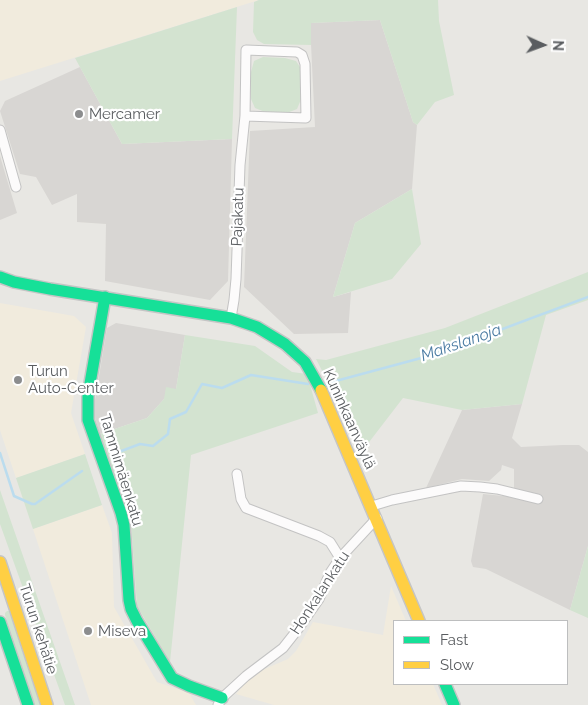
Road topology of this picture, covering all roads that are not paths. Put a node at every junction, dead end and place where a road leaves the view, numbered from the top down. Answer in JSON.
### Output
{"nodes":[{"id":1,"x":245,"y":116,"type":"junction"},
{"id":2,"x":0,"y":130,"type":"edge"},
{"id":3,"x":16,"y":187,"type":"dead end"},
{"id":4,"x":0,"y":277,"type":"edge"},
{"id":5,"x":105,"y":297,"type":"junction"},
{"id":6,"x":231,"y":318,"type":"junction"},
{"id":7,"x":237,"y":474,"type":"dead end"},
{"id":8,"x":538,"y":499,"type":"dead end"},
{"id":9,"x":372,"y":506,"type":"junction"},
{"id":10,"x":377,"y":518,"type":"junction"},
{"id":11,"x":340,"y":558,"type":"junction"},
{"id":12,"x":0,"y":562,"type":"edge"},
{"id":13,"x":419,"y":620,"type":"edge"},
{"id":14,"x":0,"y":622,"type":"edge"},
{"id":15,"x":7,"y":643,"type":"junction"},
{"id":16,"x":40,"y":683,"type":"junction"},
{"id":17,"x":445,"y":685,"type":"edge"},
{"id":18,"x":220,"y":702,"type":"edge"},
{"id":19,"x":18,"y":705,"type":"edge"},
{"id":20,"x":28,"y":705,"type":"edge"},
{"id":21,"x":47,"y":705,"type":"edge"},
{"id":22,"x":53,"y":705,"type":"edge"},
{"id":23,"x":454,"y":705,"type":"edge"}],
"edges":[{"from":1,"to":1,"type":"street","name":"Pajakatu"},
{"from":1,"to":6,"type":"street","name":"Pajakatu"},
{"from":2,"to":3,"type":"street"},
{"from":4,"to":5,"type":"main road","name":"Kuninkaanväylä"},
{"from":5,"to":6,"type":"main road","name":"Kuninkaanväylä"},
{"from":5,"to":18,"type":"main road","name":"Tammimäenkatu"},
{"from":6,"to":9,"type":"main road","name":"Kuninkaanväylä"},
{"from":7,"to":11,"type":"street"},
{"from":8,"to":9,"type":"street"},
{"from":9,"to":10,"type":"main road","name":"Kuninkaanväylä"},
{"from":10,"to":11,"type":"street","name":"Honkalankatu"},
{"from":10,"to":13,"type":"main road","name":"Kuninkaanväylä"},
{"from":11,"to":18,"type":"street","name":"Honkalankatu"},
{"from":12,"to":16,"type":"main road","name":"Turun kehätie"},
{"from":14,"to":15,"type":"main road"},
{"from":15,"to":19,"type":"main road"},
{"from":15,"to":20,"type":"main road"},
{"from":16,"to":21,"type":"main road","name":"Turun kehätie"},
{"from":16,"to":22,"type":"main road"},
{"from":17,"to":23,"type":"main road"}]}
